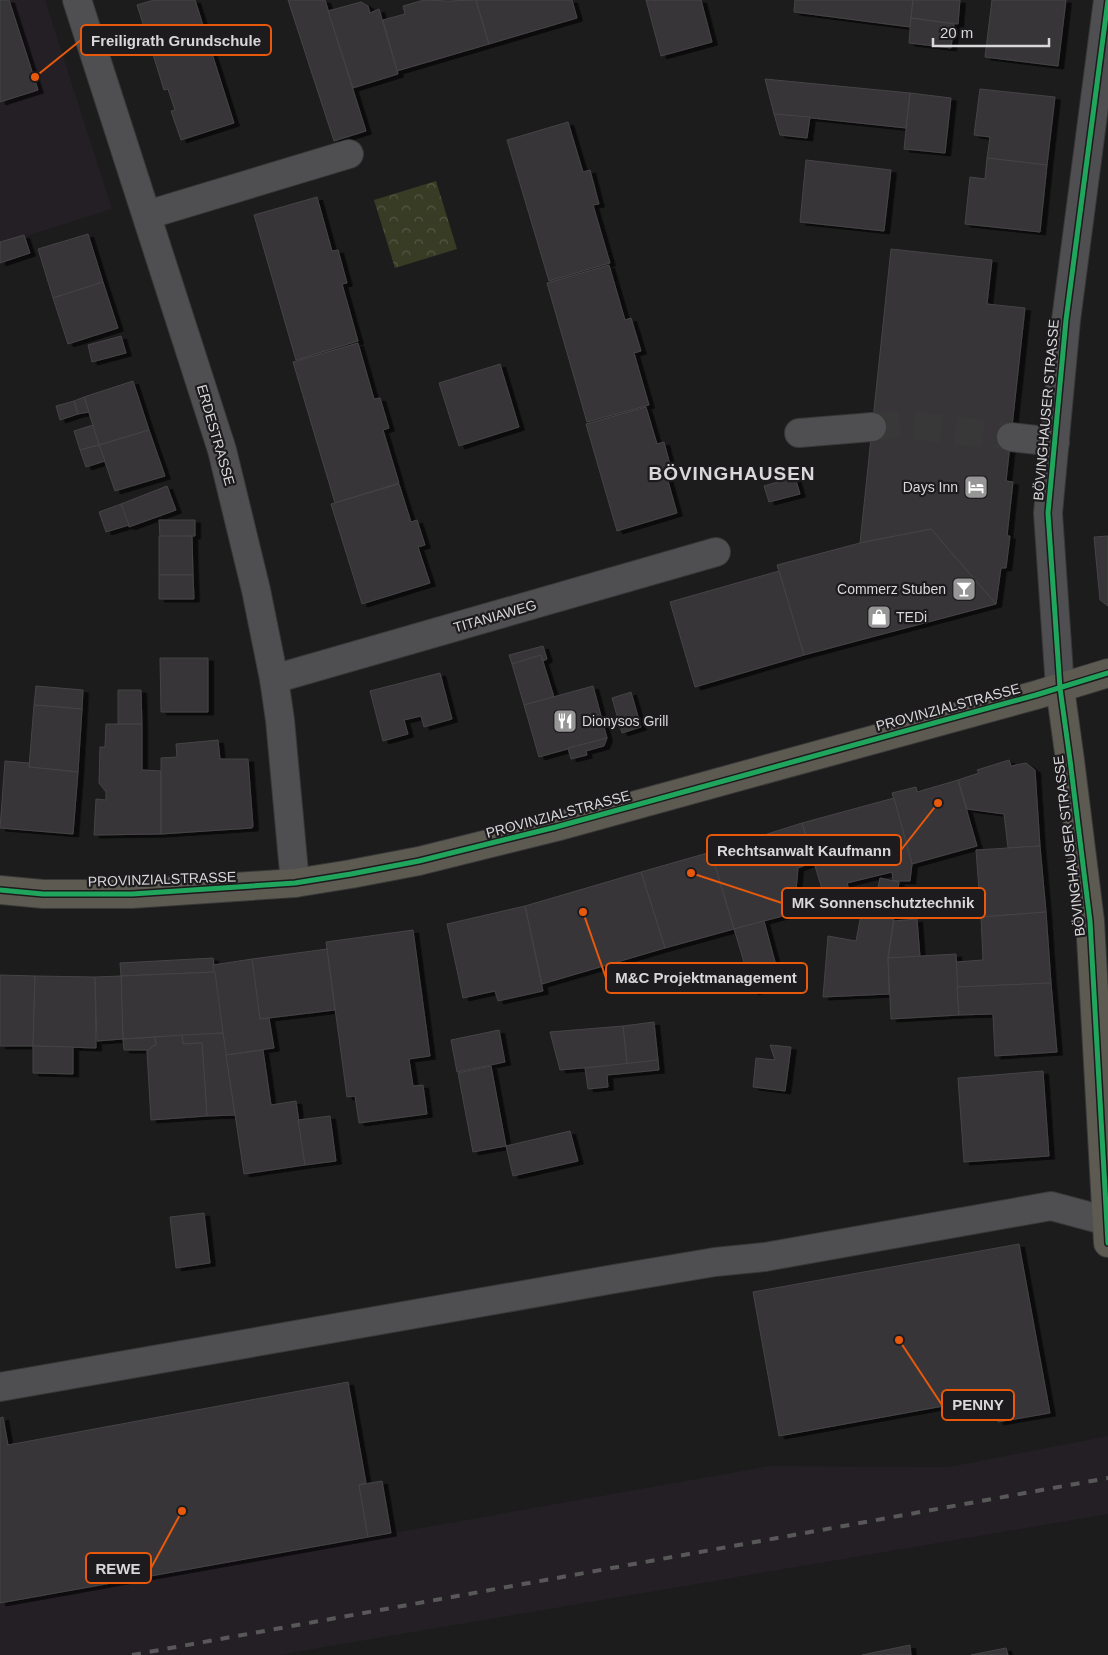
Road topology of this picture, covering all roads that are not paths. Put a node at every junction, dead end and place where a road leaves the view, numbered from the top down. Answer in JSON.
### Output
{"nodes":[{"id":1,"x":77,"y":0,"type":"edge"},
{"id":2,"x":1108,"y":0,"type":"edge"},
{"id":3,"x":349,"y":154,"type":"dead end"},
{"id":4,"x":147,"y":215,"type":"junction"},
{"id":5,"x":872,"y":426,"type":"tunnel mouth"},
{"id":6,"x":799,"y":433,"type":"dead end"},
{"id":7,"x":1011,"y":437,"type":"tunnel mouth"},
{"id":8,"x":1055,"y":442,"type":"junction"},
{"id":9,"x":716,"y":552,"type":"dead end"},
{"id":10,"x":1108,"y":673,"type":"edge"},
{"id":11,"x":274,"y":679,"type":"junction"},
{"id":12,"x":1060,"y":688,"type":"junction"},
{"id":13,"x":295,"y":884,"type":"junction"},
{"id":14,"x":0,"y":890,"type":"edge"},
{"id":15,"x":1108,"y":1232,"type":"edge"},
{"id":16,"x":0,"y":1387,"type":"edge"}],
"edges":[{"from":1,"to":4,"type":"street","name":"ERDESTRASSE"},
{"from":2,"to":8,"type":"street","name":"BÖVINGHAUSER STRASSE"},
{"from":3,"to":4,"type":"street"},
{"from":4,"to":11,"type":"street","name":"ERDESTRASSE"},
{"from":5,"to":6,"type":"street"},
{"from":7,"to":8,"type":"street"},
{"from":8,"to":12,"type":"street","name":"BÖVINGHAUSER STRASSE"},
{"from":9,"to":11,"type":"street","name":"TITANIAWEG"},
{"from":10,"to":12,"type":"main road","name":"PROVINZIALSTRASSE"},
{"from":11,"to":13,"type":"street","name":"ERDESTRASSE"},
{"from":12,"to":13,"type":"main road","name":"PROVINZIALSTRASSE"},
{"from":12,"to":15,"type":"main road","name":"BÖVINGHAUSER STRASSE"},
{"from":13,"to":14,"type":"main road","name":"PROVINZIALSTRASSE"},
{"from":15,"to":16,"type":"street"}]}
